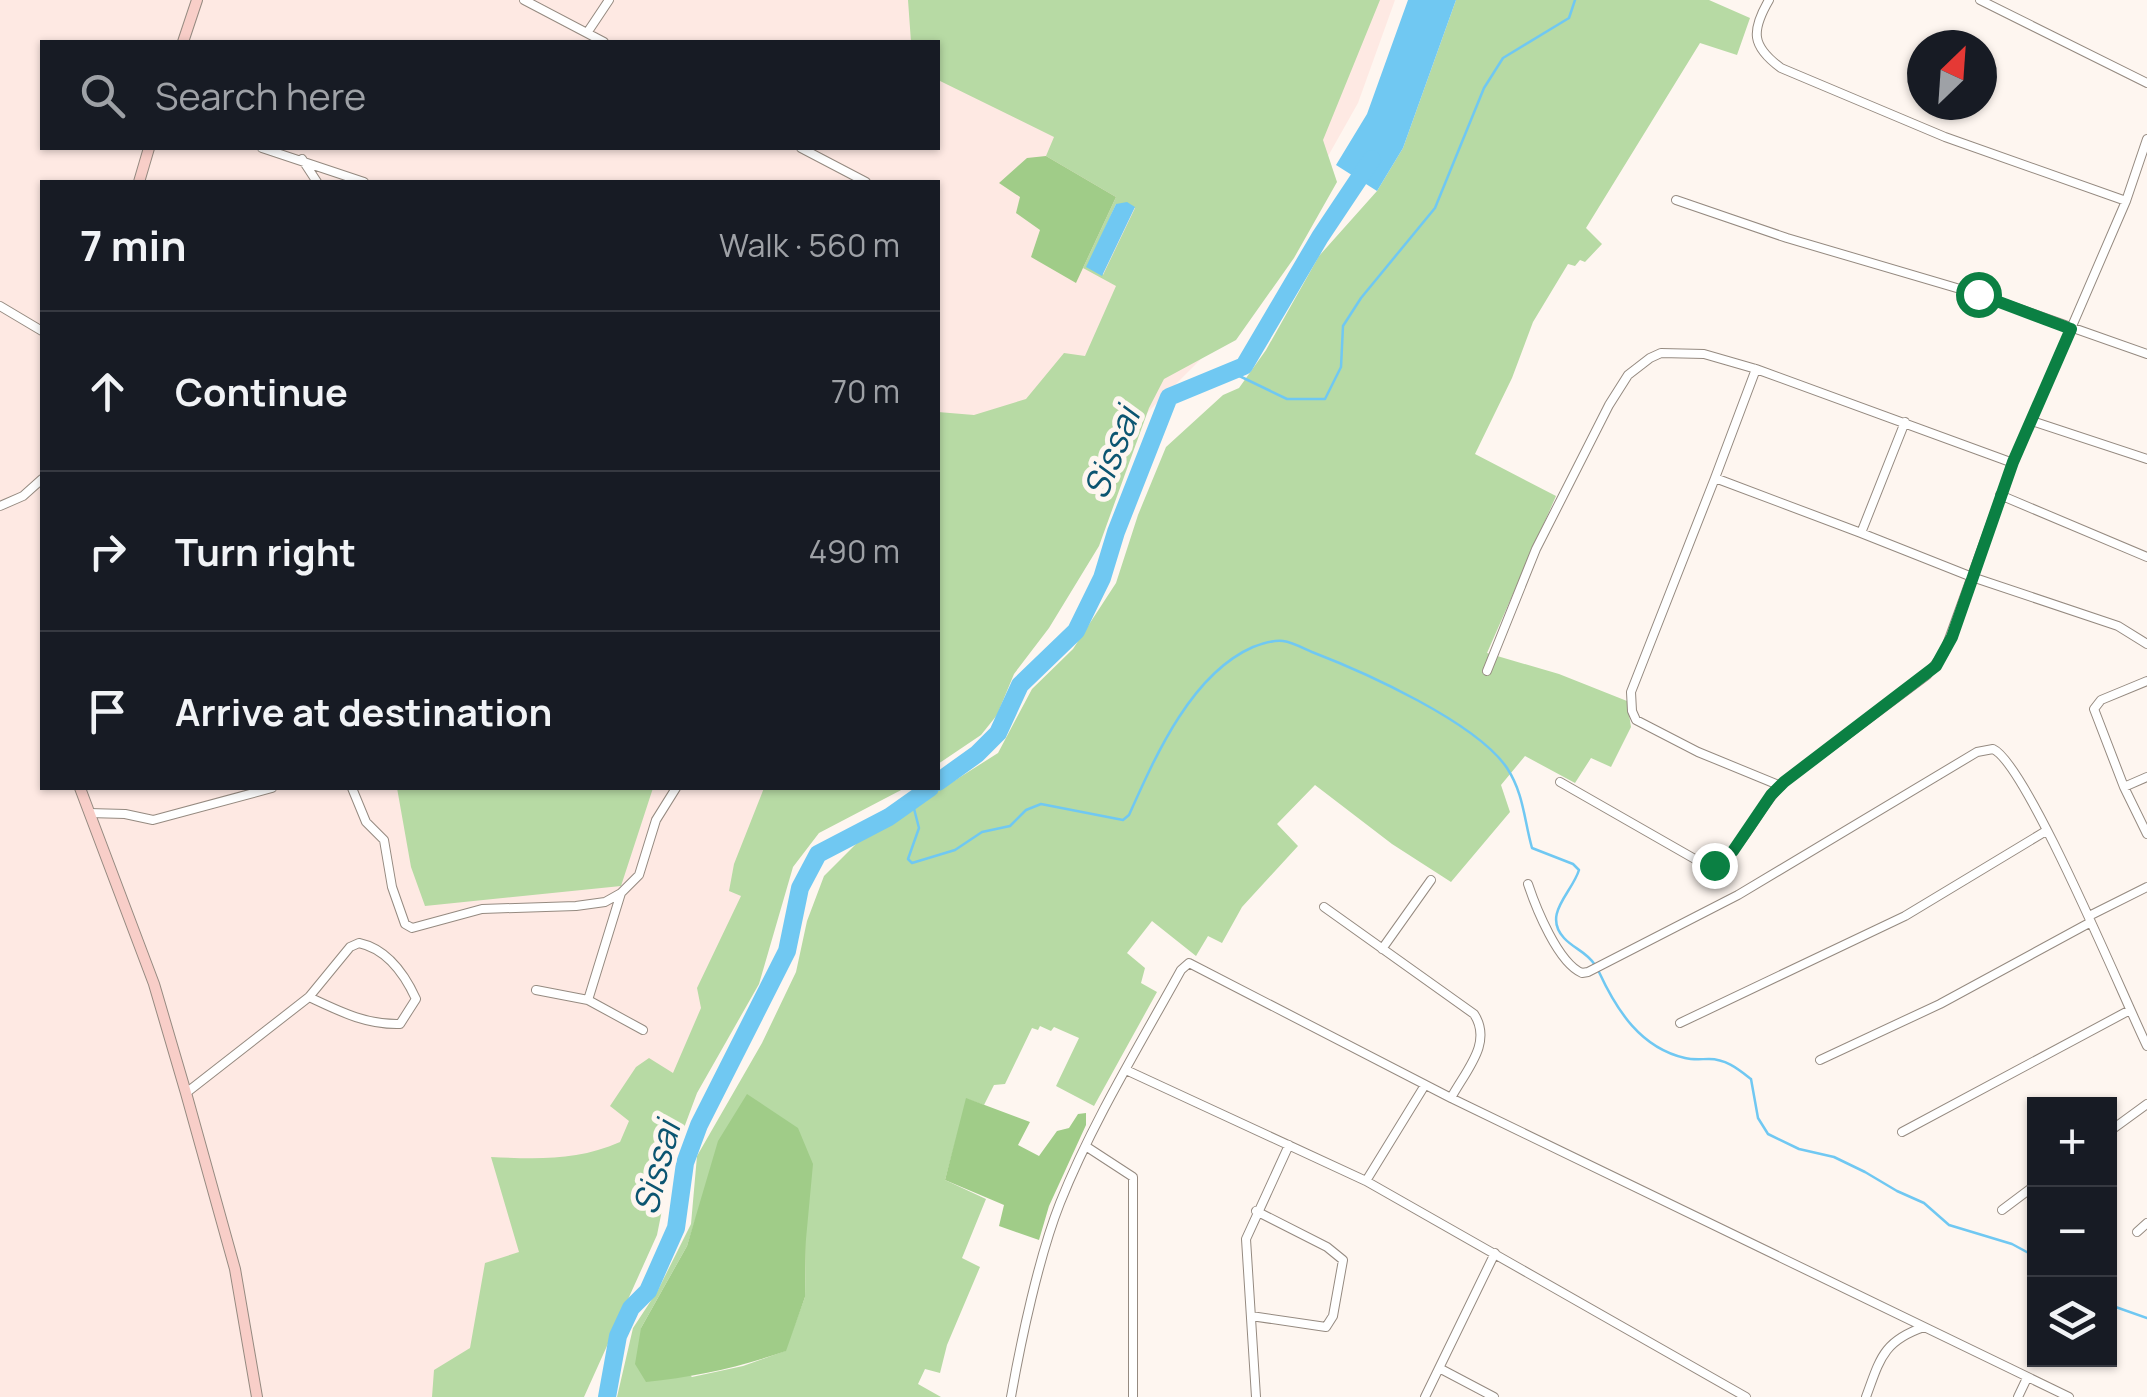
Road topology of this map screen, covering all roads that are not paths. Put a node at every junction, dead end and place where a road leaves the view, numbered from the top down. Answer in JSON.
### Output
{"nodes":[{"id":1,"x":197,"y":0,"type":"edge"},
{"id":2,"x":524,"y":0,"type":"edge"},
{"id":3,"x":609,"y":0,"type":"edge"},
{"id":4,"x":1769,"y":0,"type":"edge"},
{"id":5,"x":1980,"y":0,"type":"edge"},
{"id":6,"x":587,"y":33,"type":"junction"},
{"id":7,"x":184,"y":40,"type":"edge"},
{"id":8,"x":600,"y":40,"type":"edge"},
{"id":9,"x":2147,"y":83,"type":"edge"},
{"id":10,"x":2147,"y":139,"type":"edge"},
{"id":11,"x":148,"y":150,"type":"edge"},
{"id":12,"x":269,"y":150,"type":"edge"},
{"id":13,"x":804,"y":150,"type":"edge"},
{"id":14,"x":302,"y":159,"type":"junction"},
{"id":15,"x":140,"y":180,"type":"edge"},
{"id":16,"x":317,"y":180,"type":"edge"},
{"id":17,"x":359,"y":180,"type":"edge"},
{"id":18,"x":862,"y":180,"type":"edge"},
{"id":19,"x":1676,"y":200,"type":"dead end"},
{"id":20,"x":2126,"y":201,"type":"junction"},
{"id":21,"x":0,"y":306,"type":"edge"},
{"id":22,"x":2071,"y":329,"type":"junction"},
{"id":23,"x":40,"y":330,"type":"edge"},
{"id":24,"x":2147,"y":354,"type":"edge"},
{"id":25,"x":1756,"y":369,"type":"junction"},
{"id":26,"x":2032,"y":421,"type":"junction"},
{"id":27,"x":1905,"y":422,"type":"junction"},
{"id":28,"x":2147,"y":459,"type":"edge"},
{"id":29,"x":2013,"y":462,"type":"junction"},
{"id":30,"x":1715,"y":478,"type":"junction"},
{"id":31,"x":40,"y":481,"type":"edge"},
{"id":32,"x":2000,"y":495,"type":"junction"},
{"id":33,"x":0,"y":506,"type":"edge"},
{"id":34,"x":1862,"y":533,"type":"junction"},
{"id":35,"x":2147,"y":557,"type":"edge"},
{"id":36,"x":1972,"y":577,"type":"junction"},
{"id":37,"x":2147,"y":644,"type":"edge"},
{"id":38,"x":1487,"y":671,"type":"dead end"},
{"id":39,"x":2147,"y":681,"type":"edge"},
{"id":40,"x":2147,"y":777,"type":"edge"},
{"id":41,"x":1560,"y":782,"type":"dead end"},
{"id":42,"x":1781,"y":786,"type":"junction"},
{"id":43,"x":2124,"y":787,"type":"junction"},
{"id":44,"x":81,"y":790,"type":"edge"},
{"id":45,"x":264,"y":790,"type":"edge"},
{"id":46,"x":353,"y":790,"type":"edge"},
{"id":47,"x":675,"y":790,"type":"edge"},
{"id":48,"x":89,"y":814,"type":"junction"},
{"id":49,"x":2046,"y":831,"type":"junction"},
{"id":50,"x":2147,"y":834,"type":"edge"},
{"id":51,"x":1431,"y":880,"type":"dead end"},
{"id":52,"x":1528,"y":884,"type":"dead end"},
{"id":53,"x":2147,"y":888,"type":"edge"},
{"id":54,"x":621,"y":893,"type":"junction"},
{"id":55,"x":1324,"y":907,"type":"dead end"},
{"id":56,"x":2090,"y":919,"type":"junction"},
{"id":57,"x":1382,"y":948,"type":"junction"},
{"id":58,"x":536,"y":990,"type":"dead end"},
{"id":59,"x":309,"y":997,"type":"junction"},
{"id":60,"x":588,"y":1000,"type":"junction"},
{"id":61,"x":2130,"y":1010,"type":"junction"},
{"id":62,"x":1680,"y":1023,"type":"dead end"},
{"id":63,"x":642,"y":1030,"type":"dead end"},
{"id":64,"x":2147,"y":1046,"type":"edge"},
{"id":65,"x":1820,"y":1060,"type":"dead end"},
{"id":66,"x":1126,"y":1070,"type":"junction"},
{"id":67,"x":1425,"y":1085,"type":"junction"},
{"id":68,"x":186,"y":1093,"type":"junction"},
{"id":69,"x":1451,"y":1098,"type":"junction"},
{"id":70,"x":2147,"y":1104,"type":"edge"},
{"id":71,"x":2117,"y":1126,"type":"edge"},
{"id":72,"x":1902,"y":1132,"type":"dead end"},
{"id":73,"x":1288,"y":1144,"type":"junction"},
{"id":74,"x":1087,"y":1147,"type":"junction"},
{"id":75,"x":1366,"y":1182,"type":"junction"},
{"id":76,"x":2033,"y":1187,"type":"edge"},
{"id":77,"x":2002,"y":1210,"type":"dead end"},
{"id":78,"x":1256,"y":1211,"type":"junction"},
{"id":79,"x":2147,"y":1223,"type":"edge"},
{"id":80,"x":2137,"y":1232,"type":"dead end"},
{"id":81,"x":1495,"y":1253,"type":"junction"},
{"id":82,"x":1251,"y":1316,"type":"junction"},
{"id":83,"x":1924,"y":1326,"type":"junction"},
{"id":84,"x":1439,"y":1368,"type":"junction"},
{"id":85,"x":2027,"y":1378,"type":"junction"},
{"id":86,"x":257,"y":1397,"type":"edge"},
{"id":87,"x":1011,"y":1397,"type":"edge"},
{"id":88,"x":1133,"y":1397,"type":"edge"},
{"id":89,"x":1256,"y":1397,"type":"edge"},
{"id":90,"x":1425,"y":1397,"type":"edge"},
{"id":91,"x":1494,"y":1397,"type":"edge"},
{"id":92,"x":1746,"y":1397,"type":"edge"},
{"id":93,"x":1866,"y":1397,"type":"edge"},
{"id":94,"x":2018,"y":1397,"type":"edge"},
{"id":95,"x":2069,"y":1397,"type":"edge"}],
"edges":[{"from":1,"to":7,"type":"street"},
{"from":2,"to":6,"type":"street"},
{"from":3,"to":6,"type":"street"},
{"from":4,"to":20,"type":"street"},
{"from":5,"to":9,"type":"street"},
{"from":6,"to":8,"type":"street"},
{"from":10,"to":20,"type":"street"},
{"from":11,"to":15,"type":"street"},
{"from":12,"to":14,"type":"street"},
{"from":13,"to":18,"type":"street"},
{"from":14,"to":16,"type":"street"},
{"from":14,"to":17,"type":"street"},
{"from":19,"to":22,"type":"street"},
{"from":20,"to":22,"type":"street"},
{"from":21,"to":23,"type":"street"},
{"from":22,"to":24,"type":"street"},
{"from":22,"to":26,"type":"street"},
{"from":25,"to":27,"type":"street"},
{"from":25,"to":30,"type":"street"},
{"from":25,"to":38,"type":"street"},
{"from":26,"to":28,"type":"street"},
{"from":26,"to":29,"type":"street"},
{"from":27,"to":29,"type":"street"},
{"from":27,"to":34,"type":"street"},
{"from":29,"to":32,"type":"street"},
{"from":30,"to":34,"type":"street"},
{"from":30,"to":42,"type":"street"},
{"from":31,"to":33,"type":"street"},
{"from":32,"to":35,"type":"street"},
{"from":32,"to":36,"type":"street"},
{"from":34,"to":36,"type":"street"},
{"from":36,"to":37,"type":"street"},
{"from":36,"to":42,"type":"street"},
{"from":39,"to":43,"type":"street"},
{"from":40,"to":43,"type":"street"},
{"from":41,"to":42,"type":"street"},
{"from":43,"to":50,"type":"street"},
{"from":44,"to":48,"type":"street"},
{"from":45,"to":48,"type":"street"},
{"from":46,"to":54,"type":"street"},
{"from":47,"to":54,"type":"street"},
{"from":48,"to":68,"type":"street"},
{"from":49,"to":52,"type":"street"},
{"from":49,"to":56,"type":"street"},
{"from":49,"to":62,"type":"street"},
{"from":51,"to":57,"type":"street"},
{"from":53,"to":56,"type":"street"},
{"from":54,"to":60,"type":"street"},
{"from":55,"to":57,"type":"street"},
{"from":56,"to":61,"type":"street"},
{"from":56,"to":65,"type":"street"},
{"from":57,"to":69,"type":"street"},
{"from":58,"to":60,"type":"street"},
{"from":59,"to":59,"type":"street"},
{"from":59,"to":68,"type":"street"},
{"from":60,"to":63,"type":"street"},
{"from":61,"to":64,"type":"street"},
{"from":61,"to":72,"type":"street"},
{"from":66,"to":67,"type":"street"},
{"from":66,"to":73,"type":"street"},
{"from":66,"to":74,"type":"street"},
{"from":67,"to":69,"type":"street"},
{"from":67,"to":75,"type":"street"},
{"from":68,"to":86,"type":"street"},
{"from":69,"to":83,"type":"street"},
{"from":70,"to":71,"type":"street"},
{"from":73,"to":75,"type":"street"},
{"from":73,"to":78,"type":"street"},
{"from":74,"to":87,"type":"street"},
{"from":74,"to":88,"type":"street"},
{"from":75,"to":81,"type":"street"},
{"from":76,"to":77,"type":"street"},
{"from":78,"to":82,"type":"street"},
{"from":78,"to":82,"type":"street"},
{"from":79,"to":80,"type":"street"},
{"from":81,"to":84,"type":"street"},
{"from":81,"to":92,"type":"street"},
{"from":82,"to":89,"type":"street"},
{"from":83,"to":85,"type":"street"},
{"from":83,"to":93,"type":"street"},
{"from":84,"to":90,"type":"street"},
{"from":84,"to":91,"type":"street"},
{"from":85,"to":94,"type":"street"},
{"from":85,"to":95,"type":"street"}]}
